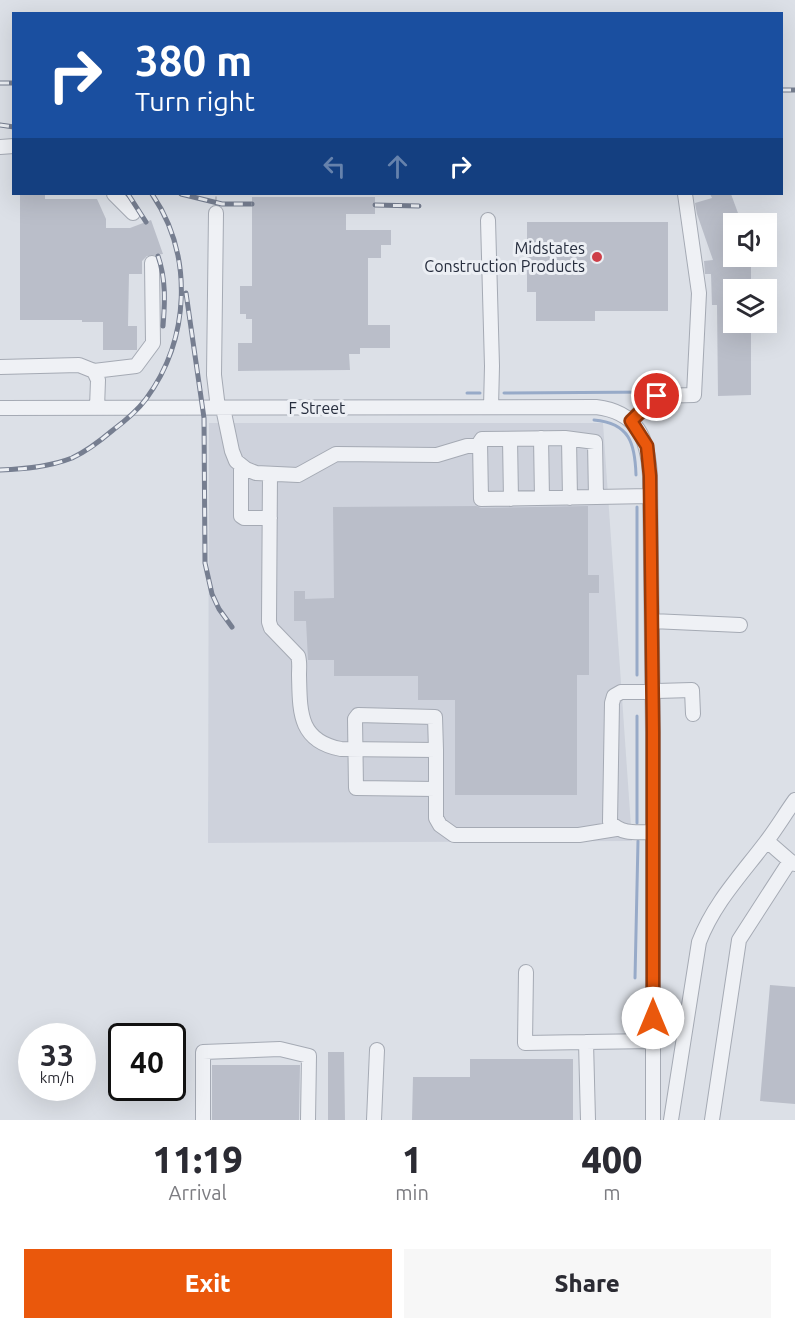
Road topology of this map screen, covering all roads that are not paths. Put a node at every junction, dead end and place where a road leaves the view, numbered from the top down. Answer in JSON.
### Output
{"nodes":[{"id":1,"x":115,"y":195,"type":"edge"},
{"id":2,"x":685,"y":195,"type":"edge"},
{"id":3,"x":132,"y":213,"type":"dead end"},
{"id":4,"x":216,"y":213,"type":"dead end"},
{"id":5,"x":489,"y":220,"type":"dead end"},
{"id":6,"x":152,"y":263,"type":"dead end"},
{"id":7,"x":0,"y":367,"type":"edge"},
{"id":8,"x":94,"y":371,"type":"junction"},
{"id":9,"x":491,"y":407,"type":"junction"},
{"id":10,"x":0,"y":408,"type":"edge"},
{"id":11,"x":97,"y":408,"type":"junction"},
{"id":12,"x":221,"y":408,"type":"junction"},
{"id":13,"x":631,"y":421,"type":"junction"},
{"id":14,"x":541,"y":438,"type":"junction"},
{"id":15,"x":510,"y":439,"type":"junction"},
{"id":16,"x":569,"y":439,"type":"junction"},
{"id":17,"x":480,"y":446,"type":"junction"},
{"id":18,"x":241,"y":465,"type":"junction"},
{"id":19,"x":270,"y":474,"type":"junction"},
{"id":20,"x":650,"y":496,"type":"junction"},
{"id":21,"x":596,"y":497,"type":"junction"},
{"id":22,"x":542,"y":498,"type":"junction"},
{"id":23,"x":570,"y":498,"type":"junction"},
{"id":24,"x":511,"y":499,"type":"junction"},
{"id":25,"x":270,"y":518,"type":"junction"},
{"id":26,"x":652,"y":621,"type":"junction"},
{"id":27,"x":740,"y":625,"type":"dead end"},
{"id":28,"x":652,"y":691,"type":"junction"},
{"id":29,"x":693,"y":714,"type":"dead end"},
{"id":30,"x":355,"y":750,"type":"junction"},
{"id":31,"x":436,"y":750,"type":"junction"},
{"id":32,"x":436,"y":789,"type":"junction"},
{"id":33,"x":795,"y":800,"type":"edge"},
{"id":34,"x":616,"y":829,"type":"junction"},
{"id":35,"x":653,"y":832,"type":"junction"},
{"id":36,"x":767,"y":841,"type":"junction"},
{"id":37,"x":792,"y":863,"type":"edge"},
{"id":38,"x":526,"y":972,"type":"dead end"},
{"id":39,"x":653,"y":1041,"type":"junction"},
{"id":40,"x":586,"y":1042,"type":"junction"},
{"id":41,"x":377,"y":1050,"type":"dead end"},
{"id":42,"x":203,"y":1120,"type":"edge"},
{"id":43,"x":308,"y":1120,"type":"edge"},
{"id":44,"x":374,"y":1120,"type":"edge"},
{"id":45,"x":588,"y":1120,"type":"edge"},
{"id":46,"x":653,"y":1120,"type":"edge"},
{"id":47,"x":671,"y":1120,"type":"edge"},
{"id":48,"x":712,"y":1120,"type":"edge"}],
"edges":[{"from":1,"to":3,"type":"street"},
{"from":2,"to":13,"type":"street"},
{"from":4,"to":12,"type":"street"},
{"from":5,"to":9,"type":"street"},
{"from":6,"to":8,"type":"street"},
{"from":7,"to":8,"type":"street"},
{"from":8,"to":11,"type":"street"},
{"from":9,"to":12,"type":"street","name":"F Street"},
{"from":9,"to":13,"type":"street","name":"F Street"},
{"from":10,"to":11,"type":"street","name":"F Street"},
{"from":11,"to":12,"type":"street","name":"F Street"},
{"from":12,"to":18,"type":"street"},
{"from":13,"to":20,"type":"street"},
{"from":14,"to":15,"type":"street"},
{"from":14,"to":16,"type":"street"},
{"from":14,"to":22,"type":"street"},
{"from":15,"to":17,"type":"street"},
{"from":15,"to":24,"type":"street"},
{"from":16,"to":21,"type":"street"},
{"from":16,"to":23,"type":"street"},
{"from":17,"to":19,"type":"street"},
{"from":17,"to":24,"type":"street"},
{"from":18,"to":19,"type":"street"},
{"from":18,"to":25,"type":"street"},
{"from":19,"to":25,"type":"street"},
{"from":20,"to":21,"type":"street"},
{"from":20,"to":26,"type":"street"},
{"from":21,"to":23,"type":"street"},
{"from":22,"to":23,"type":"street"},
{"from":22,"to":24,"type":"street"},
{"from":25,"to":30,"type":"street"},
{"from":26,"to":27,"type":"street"},
{"from":26,"to":28,"type":"street"},
{"from":28,"to":29,"type":"street"},
{"from":28,"to":34,"type":"street"},
{"from":28,"to":35,"type":"street"},
{"from":30,"to":31,"type":"street"},
{"from":30,"to":31,"type":"street"},
{"from":30,"to":32,"type":"street"},
{"from":31,"to":32,"type":"street"},
{"from":32,"to":34,"type":"street"},
{"from":33,"to":36,"type":"street"},
{"from":34,"to":35,"type":"street"},
{"from":35,"to":39,"type":"street"},
{"from":36,"to":37,"type":"street"},
{"from":36,"to":47,"type":"street"},
{"from":37,"to":48,"type":"street"},
{"from":38,"to":40,"type":"street"},
{"from":39,"to":40,"type":"street"},
{"from":39,"to":46,"type":"street"},
{"from":40,"to":45,"type":"street"},
{"from":41,"to":44,"type":"street"},
{"from":42,"to":43,"type":"street"}]}
